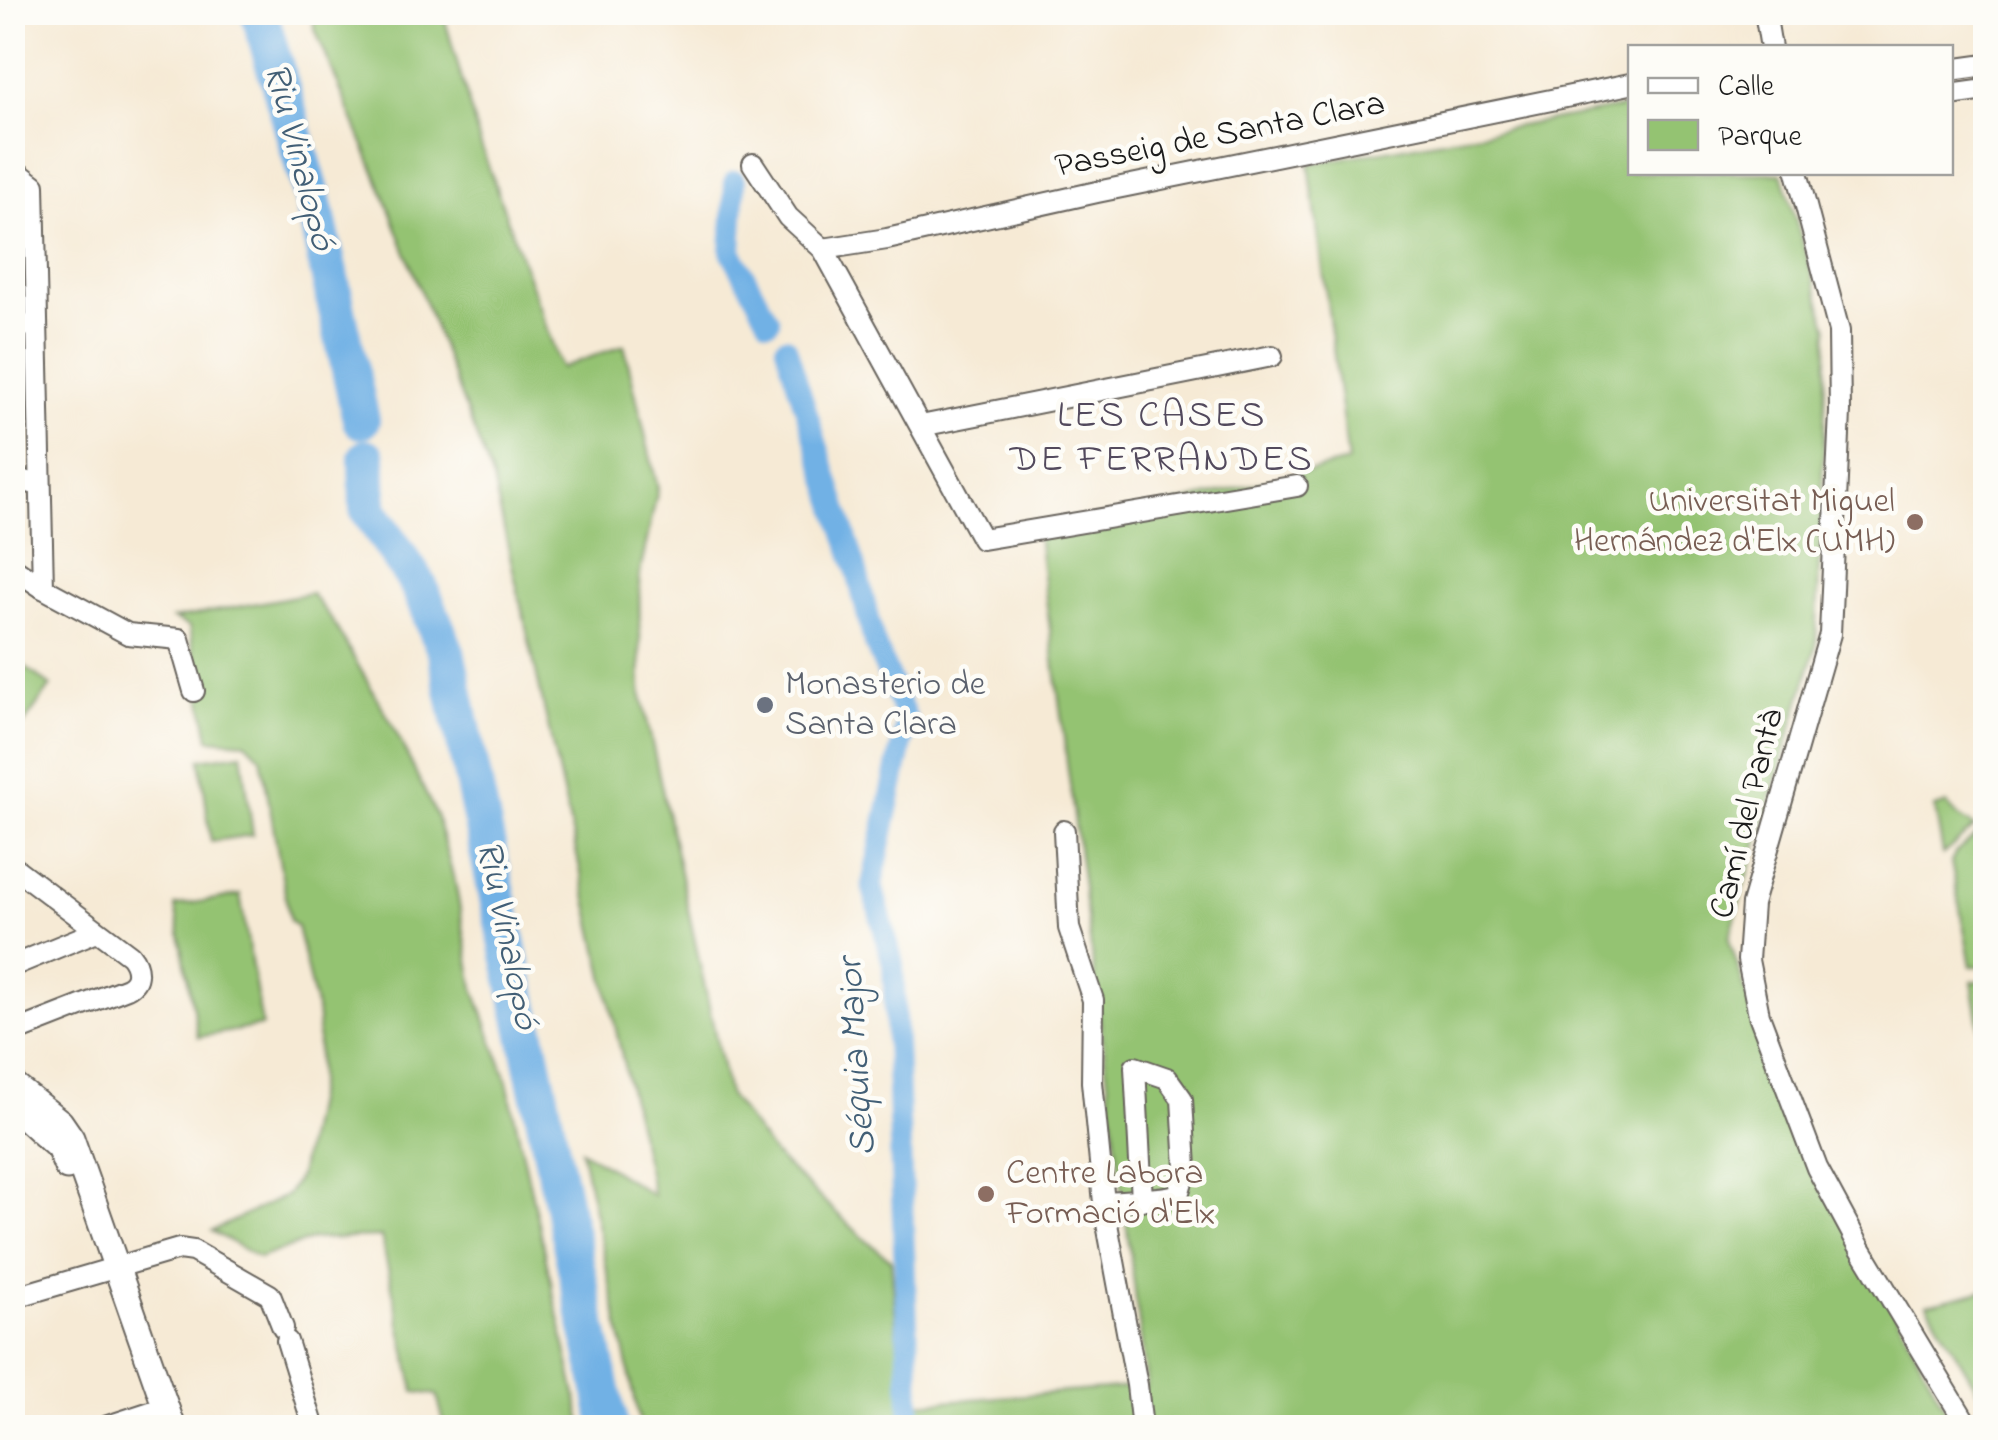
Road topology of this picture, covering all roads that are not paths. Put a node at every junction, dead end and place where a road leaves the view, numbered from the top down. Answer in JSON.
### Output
{"nodes":[{"id":1,"x":1764,"y":12,"type":"edge"},
{"id":2,"x":1770,"y":45,"type":"edge"},
{"id":3,"x":1986,"y":65,"type":"edge"},
{"id":4,"x":1953,"y":70,"type":"edge"},
{"id":5,"x":1628,"y":84,"type":"edge"},
{"id":6,"x":1986,"y":90,"type":"edge"},
{"id":7,"x":1953,"y":95,"type":"edge"},
{"id":8,"x":752,"y":164,"type":"dead end"},
{"id":9,"x":12,"y":168,"type":"edge"},
{"id":10,"x":1798,"y":175,"type":"edge"},
{"id":11,"x":822,"y":250,"type":"junction"},
{"id":12,"x":37,"y":325,"type":"junction"},
{"id":13,"x":12,"y":326,"type":"edge"},
{"id":14,"x":1272,"y":356,"type":"dead end"},
{"id":15,"x":921,"y":426,"type":"junction"},
{"id":16,"x":12,"y":478,"type":"edge"},
{"id":17,"x":40,"y":485,"type":"junction"},
{"id":18,"x":1296,"y":486,"type":"dead end"},
{"id":19,"x":12,"y":566,"type":"edge"},
{"id":20,"x":42,"y":588,"type":"junction"},
{"id":21,"x":194,"y":691,"type":"dead end"},
{"id":22,"x":1064,"y":832,"type":"dead end"},
{"id":23,"x":17,"y":876,"type":"edge"},
{"id":24,"x":97,"y":931,"type":"junction"},
{"id":25,"x":12,"y":966,"type":"edge"},
{"id":26,"x":12,"y":1033,"type":"edge"},
{"id":27,"x":12,"y":1084,"type":"edge"},
{"id":28,"x":12,"y":1104,"type":"edge"},
{"id":29,"x":65,"y":1143,"type":"junction"},
{"id":30,"x":1142,"y":1200,"type":"junction"},
{"id":31,"x":1104,"y":1202,"type":"junction"},
{"id":32,"x":110,"y":1269,"type":"junction"},
{"id":33,"x":12,"y":1298,"type":"edge"},
{"id":34,"x":162,"y":1419,"type":"edge"},
{"id":35,"x":102,"y":1428,"type":"edge"},
{"id":36,"x":314,"y":1428,"type":"edge"},
{"id":37,"x":1142,"y":1428,"type":"edge"},
{"id":38,"x":1969,"y":1428,"type":"edge"}],
"edges":[{"from":1,"to":2,"type":"street"},
{"from":3,"to":4,"type":"street"},
{"from":5,"to":11,"type":"street","name":"Passeig de Santa Clara"},
{"from":6,"to":7,"type":"street"},
{"from":8,"to":11,"type":"street"},
{"from":9,"to":12,"type":"street"},
{"from":10,"to":38,"type":"street","name":"Camí del Pantà"},
{"from":11,"to":15,"type":"street"},
{"from":12,"to":13,"type":"street"},
{"from":12,"to":17,"type":"street"},
{"from":14,"to":15,"type":"street"},
{"from":15,"to":18,"type":"street"},
{"from":16,"to":17,"type":"street"},
{"from":17,"to":20,"type":"street"},
{"from":19,"to":20,"type":"street"},
{"from":20,"to":21,"type":"street"},
{"from":22,"to":31,"type":"street"},
{"from":23,"to":24,"type":"street"},
{"from":24,"to":25,"type":"street"},
{"from":24,"to":26,"type":"street"},
{"from":27,"to":29,"type":"street"},
{"from":28,"to":29,"type":"street"},
{"from":29,"to":32,"type":"street"},
{"from":30,"to":30,"type":"street"},
{"from":30,"to":31,"type":"street"},
{"from":31,"to":37,"type":"street"},
{"from":32,"to":33,"type":"street"},
{"from":32,"to":34,"type":"street"},
{"from":32,"to":36,"type":"street"},
{"from":34,"to":35,"type":"street"}]}
